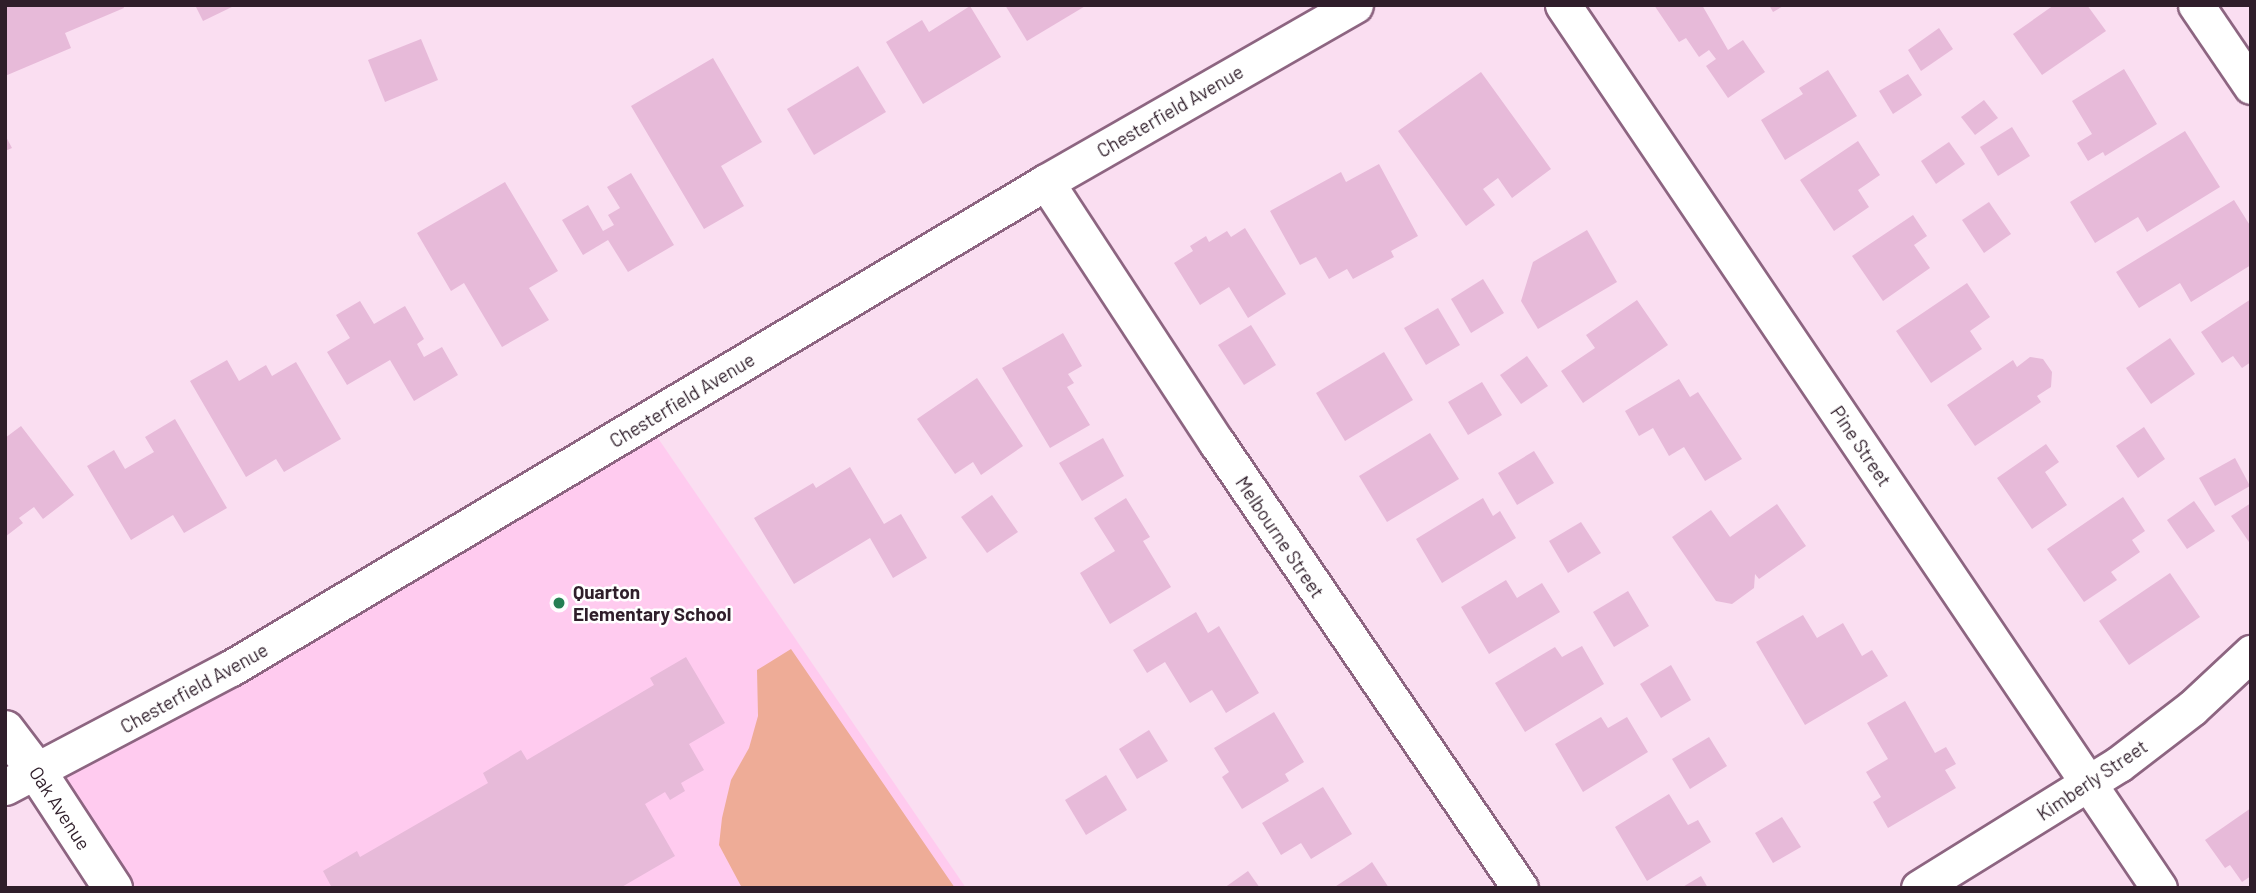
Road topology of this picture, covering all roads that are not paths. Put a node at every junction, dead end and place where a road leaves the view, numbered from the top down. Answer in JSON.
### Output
{"nodes":[{"id":1,"x":1355,"y":5,"type":"edge"},
{"id":2,"x":1563,"y":5,"type":"edge"},
{"id":3,"x":2196,"y":5,"type":"edge"},
{"id":4,"x":2251,"y":86,"type":"edge"},
{"id":5,"x":1046,"y":181,"type":"junction"},
{"id":6,"x":2251,"y":653,"type":"edge"},
{"id":7,"x":5,"y":730,"type":"edge"},
{"id":8,"x":21,"y":779,"type":"edge"},
{"id":9,"x":2089,"y":785,"type":"junction"},
{"id":10,"x":113,"y":888,"type":"edge"},
{"id":11,"x":1520,"y":888,"type":"edge"},
{"id":12,"x":1920,"y":888,"type":"edge"},
{"id":13,"x":2159,"y":888,"type":"edge"}],
"edges":[{"from":1,"to":5,"type":"street","name":"Chesterfield Avenue"},
{"from":2,"to":9,"type":"street","name":"Pine Street"},
{"from":3,"to":4,"type":"street"},
{"from":5,"to":8,"type":"street","name":"Chesterfield Avenue"},
{"from":5,"to":11,"type":"street","name":"Melbourne Street"},
{"from":6,"to":9,"type":"street","name":"Kimberly Street"},
{"from":7,"to":8,"type":"street","name":"Oak Avenue"},
{"from":8,"to":10,"type":"street","name":"Oak Avenue"},
{"from":9,"to":12,"type":"street","name":"Kimberly Street"},
{"from":9,"to":13,"type":"street","name":"Pine Street"}]}
